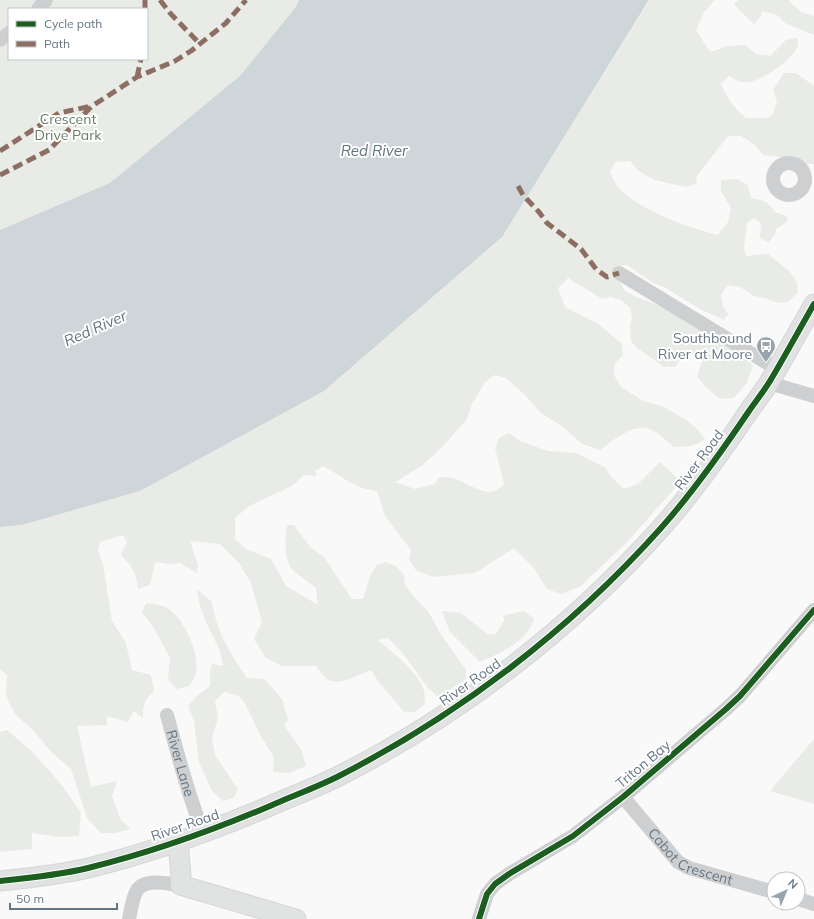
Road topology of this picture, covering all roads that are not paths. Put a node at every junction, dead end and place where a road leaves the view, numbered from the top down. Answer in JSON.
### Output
{"nodes":[{"id":1,"x":46,"y":0,"type":"edge"},
{"id":2,"x":39,"y":8,"type":"edge"},
{"id":3,"x":8,"y":34,"type":"edge"},
{"id":4,"x":0,"y":40,"type":"edge"},
{"id":5,"x":619,"y":273,"type":"dead end"},
{"id":6,"x":814,"y":304,"type":"edge"},
{"id":7,"x":773,"y":376,"type":"junction"},
{"id":8,"x":814,"y":396,"type":"edge"},
{"id":9,"x":814,"y":610,"type":"edge"},
{"id":10,"x":167,"y":715,"type":"dead end"},
{"id":11,"x":623,"y":797,"type":"junction"},
{"id":12,"x":203,"y":832,"type":"junction"},
{"id":13,"x":178,"y":841,"type":"junction"},
{"id":14,"x":0,"y":881,"type":"edge"},
{"id":15,"x":180,"y":885,"type":"junction"},
{"id":16,"x":766,"y":890,"type":"edge"},
{"id":17,"x":129,"y":919,"type":"edge"},
{"id":18,"x":296,"y":919,"type":"edge"},
{"id":19,"x":479,"y":919,"type":"edge"}],
"edges":[{"from":1,"to":2,"type":"street"},
{"from":3,"to":4,"type":"street"},
{"from":5,"to":7,"type":"street"},
{"from":6,"to":7,"type":"street","name":"River Road"},
{"from":7,"to":8,"type":"street"},
{"from":7,"to":12,"type":"street","name":"River Road"},
{"from":9,"to":11,"type":"street","name":"Triton Bay"},
{"from":10,"to":12,"type":"street","name":"River Lane"},
{"from":11,"to":16,"type":"street","name":"Cabot Crescent"},
{"from":11,"to":19,"type":"street","name":"Triton Bay"},
{"from":12,"to":13,"type":"street","name":"River Road"},
{"from":13,"to":14,"type":"street","name":"River Road"},
{"from":13,"to":15,"type":"street"},
{"from":15,"to":17,"type":"street"},
{"from":15,"to":18,"type":"street"}]}
